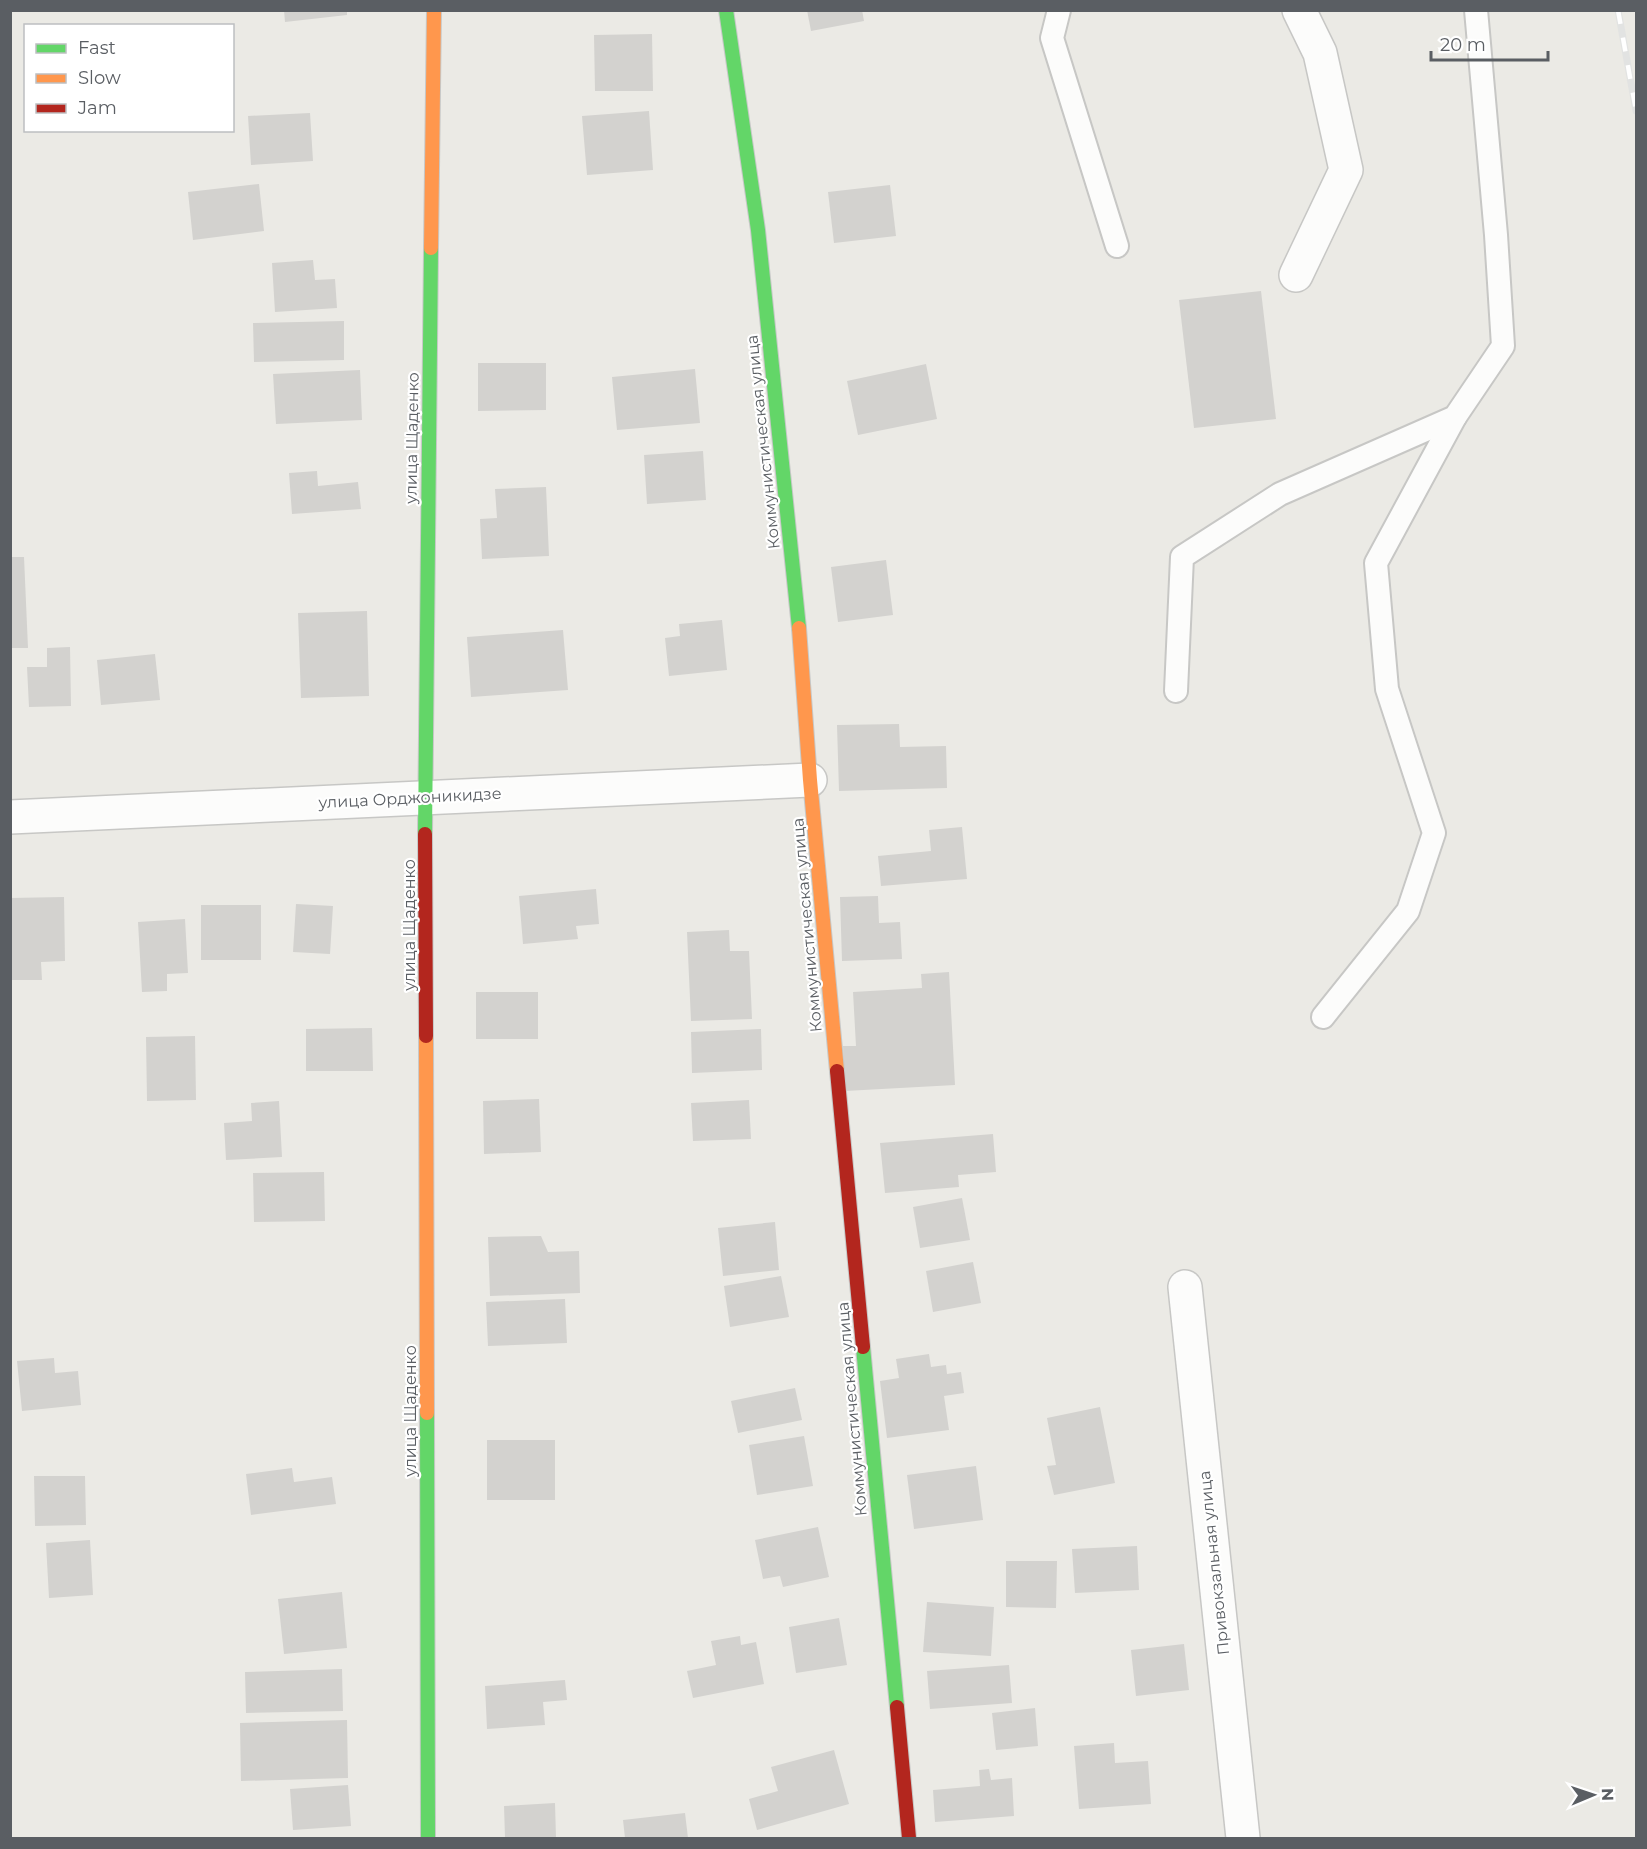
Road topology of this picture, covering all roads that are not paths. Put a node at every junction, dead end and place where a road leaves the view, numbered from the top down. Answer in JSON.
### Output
{"nodes":[{"id":1,"x":434,"y":10,"type":"edge"},
{"id":2,"x":726,"y":10,"type":"edge"},
{"id":3,"x":1059,"y":10,"type":"edge"},
{"id":4,"x":1299,"y":10,"type":"edge"},
{"id":5,"x":1476,"y":10,"type":"edge"},
{"id":6,"x":1117,"y":246,"type":"dead end"},
{"id":7,"x":1296,"y":275,"type":"dead end"},
{"id":8,"x":1455,"y":417,"type":"junction"},
{"id":9,"x":1176,"y":691,"type":"dead end"},
{"id":10,"x":810,"y":780,"type":"junction"},
{"id":11,"x":425,"y":798,"type":"junction"},
{"id":12,"x":10,"y":817,"type":"edge"},
{"id":13,"x":1323,"y":1017,"type":"dead end"},
{"id":14,"x":1185,"y":1287,"type":"dead end"},
{"id":15,"x":428,"y":1839,"type":"edge"},
{"id":16,"x":909,"y":1839,"type":"edge"},
{"id":17,"x":1243,"y":1839,"type":"edge"}],
"edges":[{"from":1,"to":11,"type":"street","name":"улица Щаденко"},
{"from":2,"to":10,"type":"street","name":"Коммунистическая улица"},
{"from":3,"to":6,"type":"lane"},
{"from":4,"to":7,"type":"street"},
{"from":5,"to":8,"type":"lane"},
{"from":8,"to":9,"type":"lane"},
{"from":8,"to":13,"type":"lane"},
{"from":10,"to":11,"type":"street","name":"улица Орджоникидзе"},
{"from":10,"to":16,"type":"street","name":"Коммунистическая улица"},
{"from":11,"to":12,"type":"street","name":"улица Орджоникидзе"},
{"from":11,"to":15,"type":"street","name":"улица Щаденко"},
{"from":14,"to":17,"type":"street","name":"Привокзальная улица"}]}
